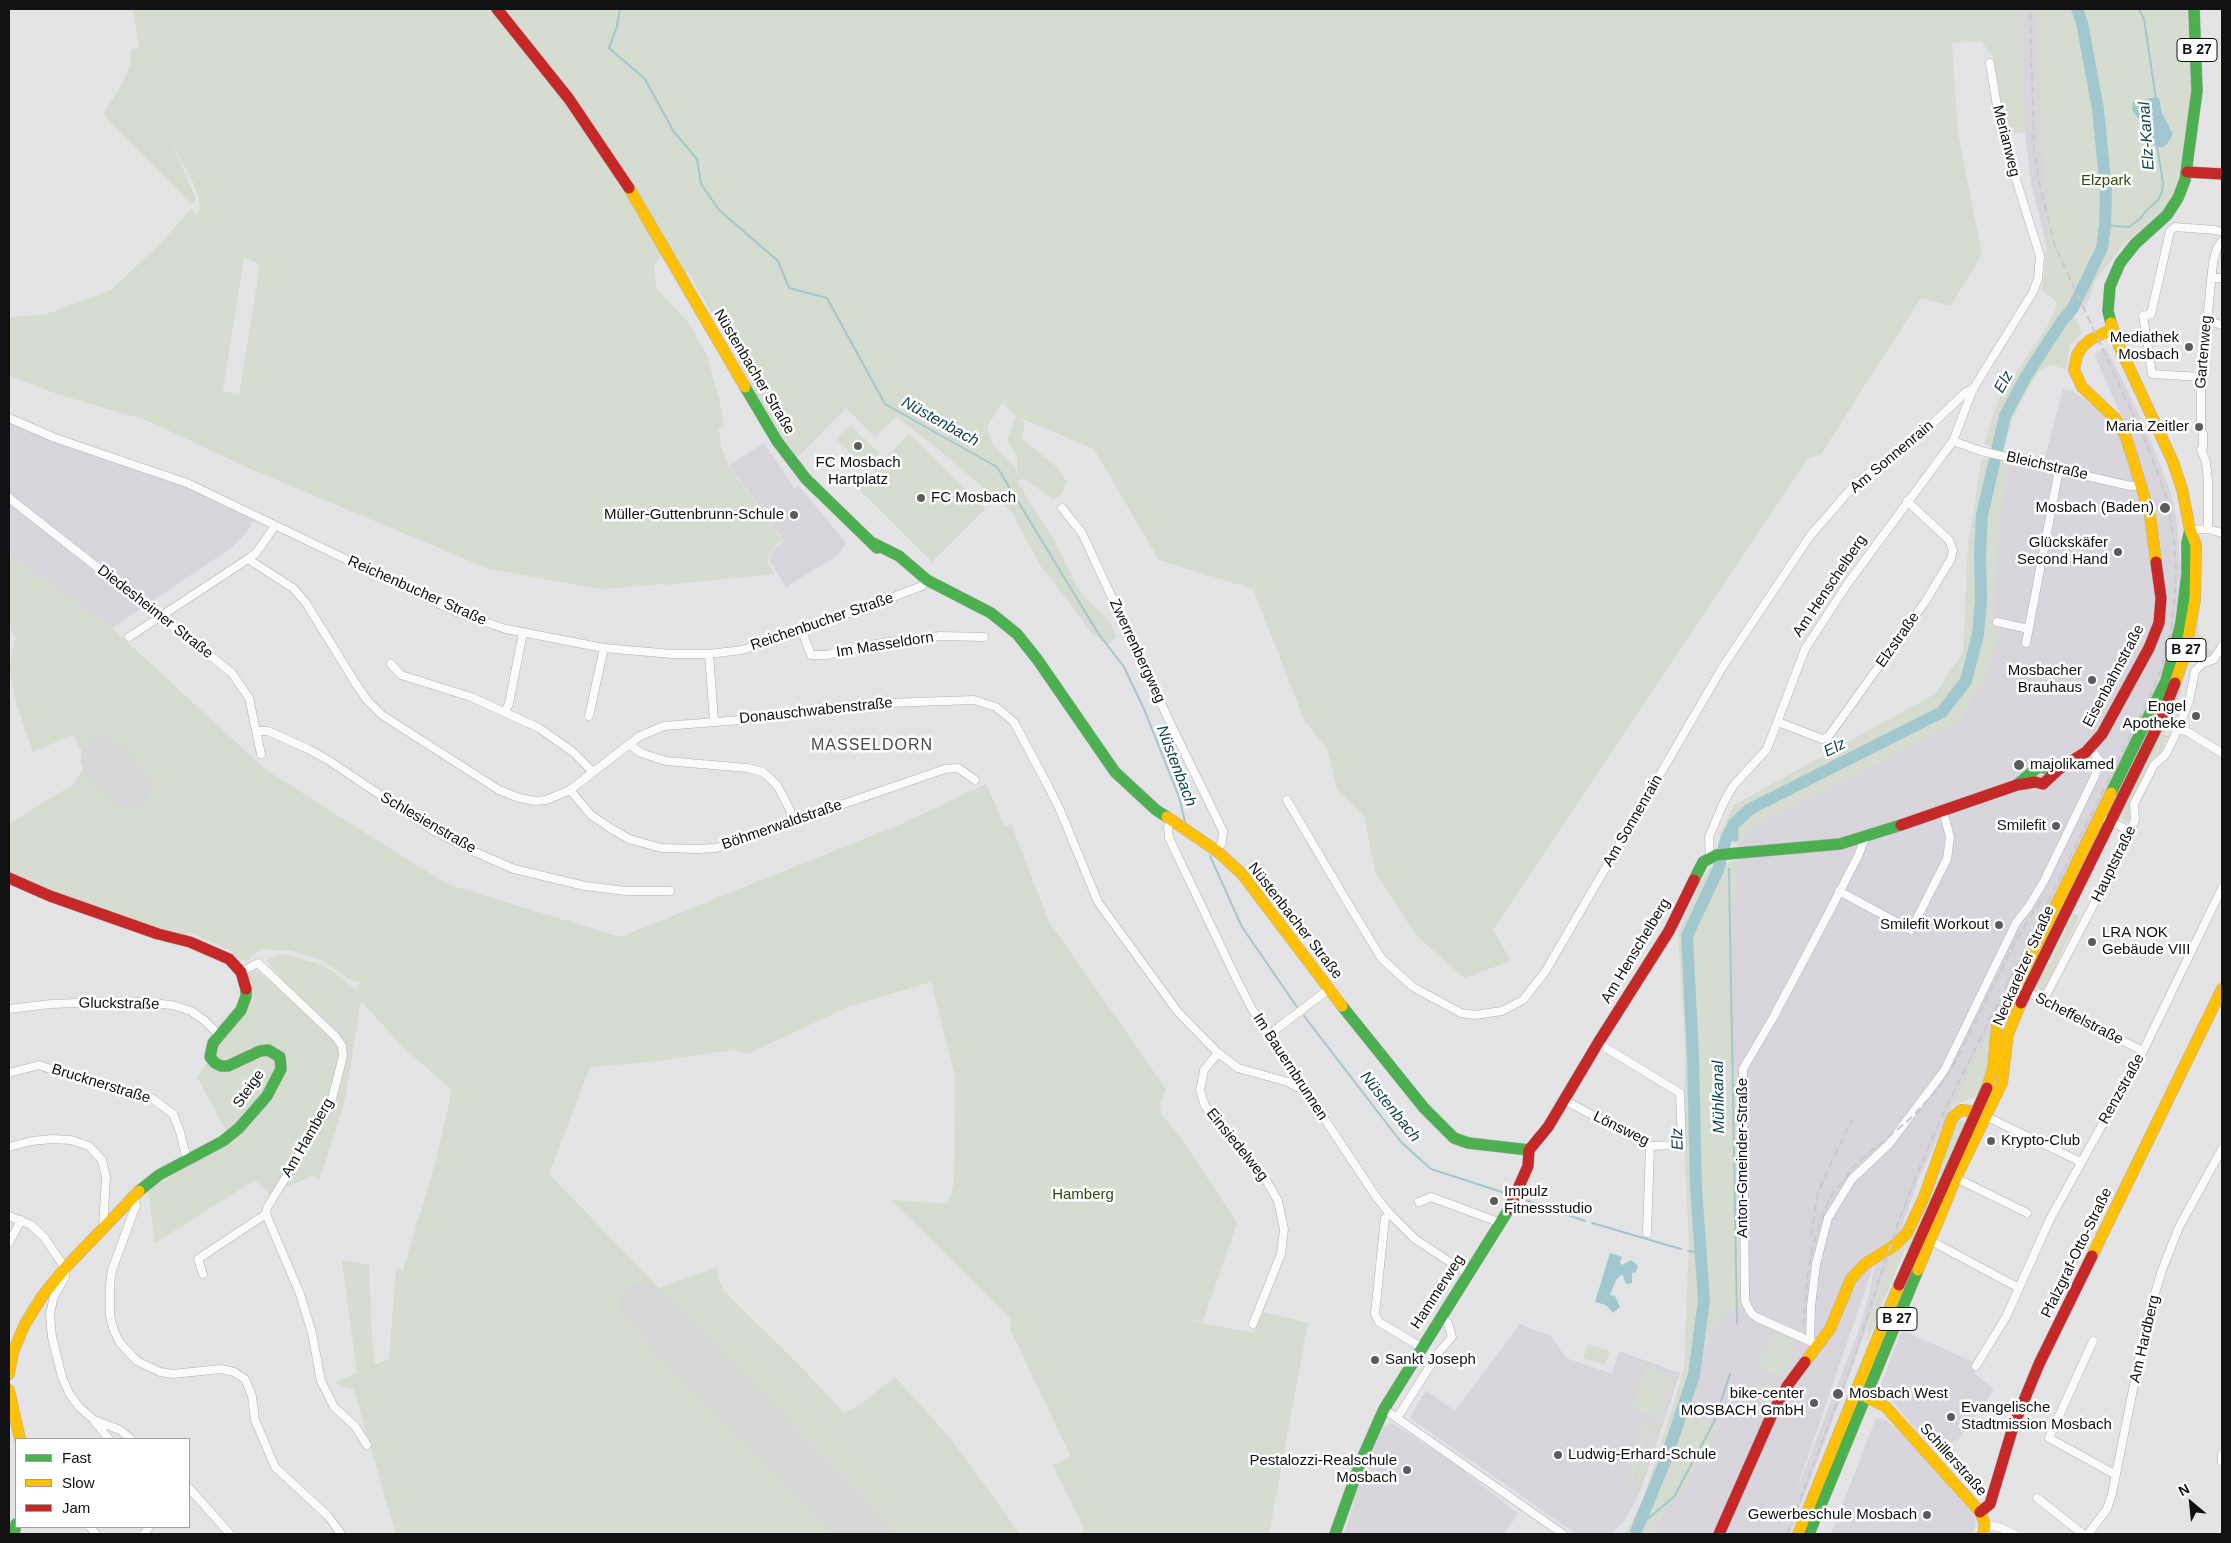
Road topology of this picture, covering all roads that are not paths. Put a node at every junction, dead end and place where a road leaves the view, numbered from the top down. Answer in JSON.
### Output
{"nodes":[{"id":1,"x":497,"y":9,"type":"edge"},
{"id":2,"x":2194,"y":9,"type":"edge"},
{"id":3,"x":1990,"y":63,"type":"dead end"},
{"id":4,"x":2187,"y":172,"type":"junction"},
{"id":5,"x":2222,"y":174,"type":"edge"},
{"id":6,"x":2030,"y":218,"type":"joint"},
{"id":7,"x":2222,"y":232,"type":"edge"},
{"id":8,"x":2222,"y":241,"type":"edge"},
{"id":9,"x":2218,"y":255,"type":"edge"},
{"id":10,"x":2212,"y":278,"type":"junction"},
{"id":11,"x":2222,"y":278,"type":"edge"},
{"id":12,"x":2207,"y":321,"type":"junction"},
{"id":13,"x":2222,"y":325,"type":"edge"},
{"id":14,"x":2112,"y":329,"type":"junction"},
{"id":15,"x":2201,"y":377,"type":"junction"},
{"id":16,"x":1973,"y":389,"type":"junction"},
{"id":17,"x":9,"y":418,"type":"edge"},
{"id":18,"x":1953,"y":441,"type":"junction"},
{"id":19,"x":2059,"y":469,"type":"junction"},
{"id":20,"x":2142,"y":486,"type":"junction"},
{"id":21,"x":9,"y":498,"type":"edge"},
{"id":22,"x":1907,"y":501,"type":"junction"},
{"id":23,"x":1062,"y":508,"type":"dead end"},
{"id":24,"x":276,"y":526,"type":"junction"},
{"id":25,"x":2208,"y":529,"type":"junction"},
{"id":26,"x":2190,"y":530,"type":"junction"},
{"id":27,"x":2222,"y":533,"type":"edge"},
{"id":28,"x":248,"y":559,"type":"junction"},
{"id":29,"x":927,"y":580,"type":"junction"},
{"id":30,"x":160,"y":617,"type":"junction"},
{"id":31,"x":1997,"y":622,"type":"dead end"},
{"id":32,"x":2029,"y":629,"type":"junction"},
{"id":33,"x":802,"y":631,"type":"junction"},
{"id":34,"x":522,"y":632,"type":"junction"},
{"id":35,"x":129,"y":637,"type":"dead end"},
{"id":36,"x":984,"y":637,"type":"dead end"},
{"id":37,"x":2026,"y":643,"type":"dead end"},
{"id":38,"x":2222,"y":646,"type":"edge"},
{"id":39,"x":604,"y":648,"type":"junction"},
{"id":40,"x":708,"y":654,"type":"junction"},
{"id":41,"x":391,"y":664,"type":"dead end"},
{"id":42,"x":2155,"y":705,"type":"junction"},
{"id":43,"x":505,"y":711,"type":"junction"},
{"id":44,"x":589,"y":716,"type":"dead end"},
{"id":45,"x":2161,"y":719,"type":"junction"},
{"id":46,"x":714,"y":722,"type":"junction"},
{"id":47,"x":1778,"y":722,"type":"junction"},
{"id":48,"x":2178,"y":729,"type":"junction"},
{"id":49,"x":257,"y":731,"type":"junction"},
{"id":50,"x":629,"y":744,"type":"junction"},
{"id":51,"x":2090,"y":747,"type":"junction"},
{"id":52,"x":2222,"y":753,"type":"edge"},
{"id":53,"x":261,"y":754,"type":"dead end"},
{"id":54,"x":594,"y":772,"type":"junction"},
{"id":55,"x":975,"y":780,"type":"dead end"},
{"id":56,"x":570,"y":790,"type":"junction"},
{"id":57,"x":1287,"y":800,"type":"dead end"},
{"id":58,"x":1943,"y":811,"type":"junction"},
{"id":59,"x":2105,"y":819,"type":"junction"},
{"id":60,"x":792,"y":821,"type":"junction"},
{"id":61,"x":1171,"y":821,"type":"junction"},
{"id":62,"x":2130,"y":831,"type":"junction"},
{"id":63,"x":1865,"y":838,"type":"junction"},
{"id":64,"x":1217,"y":851,"type":"junction"},
{"id":65,"x":1713,"y":857,"type":"junction"},
{"id":66,"x":9,"y":878,"type":"edge"},
{"id":67,"x":2222,"y":888,"type":"edge"},
{"id":68,"x":670,"y":891,"type":"dead end"},
{"id":69,"x":1839,"y":891,"type":"junction"},
{"id":70,"x":241,"y":972,"type":"junction"},
{"id":71,"x":1329,"y":989,"type":"junction"},
{"id":72,"x":2021,"y":989,"type":"junction"},
{"id":73,"x":2222,"y":990,"type":"edge"},
{"id":74,"x":2043,"y":1001,"type":"junction"},
{"id":75,"x":9,"y":1009,"type":"edge"},
{"id":76,"x":1270,"y":1034,"type":"junction"},
{"id":77,"x":219,"y":1035,"type":"junction"},
{"id":78,"x":1598,"y":1043,"type":"junction"},
{"id":79,"x":2143,"y":1051,"type":"junction"},
{"id":80,"x":1218,"y":1053,"type":"junction"},
{"id":81,"x":9,"y":1073,"type":"edge"},
{"id":82,"x":1302,"y":1085,"type":"junction"},
{"id":83,"x":1564,"y":1100,"type":"junction"},
{"id":84,"x":1987,"y":1118,"type":"junction"},
{"id":85,"x":1650,"y":1146,"type":"junction"},
{"id":86,"x":9,"y":1147,"type":"edge"},
{"id":87,"x":2222,"y":1149,"type":"edge"},
{"id":88,"x":1529,"y":1150,"type":"junction"},
{"id":89,"x":187,"y":1160,"type":"junction"},
{"id":90,"x":2081,"y":1162,"type":"junction"},
{"id":91,"x":1956,"y":1178,"type":"junction"},
{"id":92,"x":134,"y":1195,"type":"junction"},
{"id":93,"x":1419,"y":1202,"type":"dead end"},
{"id":94,"x":2027,"y":1213,"type":"dead end"},
{"id":95,"x":266,"y":1214,"type":"junction"},
{"id":96,"x":1390,"y":1214,"type":"junction"},
{"id":97,"x":9,"y":1216,"type":"edge"},
{"id":98,"x":21,"y":1220,"type":"junction"},
{"id":99,"x":1501,"y":1223,"type":"junction"},
{"id":100,"x":103,"y":1228,"type":"junction"},
{"id":101,"x":1647,"y":1233,"type":"dead end"},
{"id":102,"x":1928,"y":1242,"type":"junction"},
{"id":103,"x":9,"y":1243,"type":"edge"},
{"id":104,"x":1916,"y":1245,"type":"junction"},
{"id":105,"x":64,"y":1268,"type":"junction"},
{"id":106,"x":203,"y":1274,"type":"dead end"},
{"id":107,"x":1468,"y":1274,"type":"junction"},
{"id":108,"x":2019,"y":1288,"type":"junction"},
{"id":109,"x":1440,"y":1317,"type":"junction"},
{"id":110,"x":1253,"y":1324,"type":"dead end"},
{"id":111,"x":2093,"y":1341,"type":"dead end"},
{"id":112,"x":1814,"y":1343,"type":"junction"},
{"id":113,"x":1421,"y":1347,"type":"junction"},
{"id":114,"x":1976,"y":1366,"type":"dead end"},
{"id":115,"x":9,"y":1374,"type":"edge"},
{"id":116,"x":9,"y":1390,"type":"edge"},
{"id":117,"x":1862,"y":1394,"type":"junction"},
{"id":118,"x":9,"y":1396,"type":"edge"},
{"id":119,"x":1384,"y":1409,"type":"junction"},
{"id":120,"x":1398,"y":1418,"type":"junction"},
{"id":121,"x":94,"y":1420,"type":"junction"},
{"id":122,"x":20,"y":1438,"type":"edge"},
{"id":123,"x":108,"y":1438,"type":"edge"},
{"id":124,"x":130,"y":1438,"type":"edge"},
{"id":125,"x":367,"y":1445,"type":"dead end"},
{"id":126,"x":2222,"y":1454,"type":"edge"},
{"id":127,"x":2222,"y":1462,"type":"edge"},
{"id":128,"x":2116,"y":1475,"type":"junction"},
{"id":129,"x":190,"y":1489,"type":"edge"},
{"id":130,"x":2037,"y":1498,"type":"dead end"},
{"id":131,"x":1980,"y":1512,"type":"junction"},
{"id":132,"x":1984,"y":1529,"type":"edge"},
{"id":133,"x":230,"y":1534,"type":"edge"},
{"id":134,"x":341,"y":1534,"type":"edge"},
{"id":135,"x":1335,"y":1534,"type":"edge"},
{"id":136,"x":1563,"y":1534,"type":"edge"},
{"id":137,"x":1719,"y":1534,"type":"edge"},
{"id":138,"x":1798,"y":1534,"type":"edge"},
{"id":139,"x":1809,"y":1534,"type":"edge"},
{"id":140,"x":2014,"y":1534,"type":"edge"},
{"id":141,"x":2083,"y":1534,"type":"edge"},
{"id":142,"x":2088,"y":1534,"type":"edge"}],
"edges":[{"from":1,"to":29,"type":"main road","name":"Nüstenbacher Straße"},
{"from":2,"to":4,"type":"main road","number":"B 27"},
{"from":3,"to":6,"type":"street","name":"Merianweg"},
{"from":4,"to":5,"type":"main road"},
{"from":4,"to":14,"type":"main road","number":"B 27"},
{"from":6,"to":16,"type":"street","name":"Am Henschelberg"},
{"from":7,"to":15,"type":"street"},
{"from":8,"to":9,"type":"street","name":"Gartenweg"},
{"from":9,"to":10,"type":"street","name":"Gartenweg"},
{"from":10,"to":11,"type":"street"},
{"from":10,"to":12,"type":"street","name":"Gartenweg"},
{"from":12,"to":13,"type":"street"},
{"from":12,"to":15,"type":"street","name":"Gartenweg"},
{"from":14,"to":20,"type":"main road","name":"Eisenbahnstraße"},
{"from":14,"to":26,"type":"main road","number":"B 27"},
{"from":15,"to":25,"type":"street","name":"Gartenweg"},
{"from":16,"to":18,"type":"street","name":"Am Henschelberg"},
{"from":16,"to":57,"type":"street","name":"Am Sonnenrain"},
{"from":17,"to":24,"type":"street","name":"Reichenbucher Straße"},
{"from":18,"to":19,"type":"street","name":"Bleichstraße"},
{"from":18,"to":22,"type":"street","name":"Am Henschelberg"},
{"from":19,"to":20,"type":"street","name":"Bleichstraße"},
{"from":19,"to":32,"type":"street"},
{"from":20,"to":51,"type":"main road","name":"Eisenbahnstraße"},
{"from":21,"to":30,"type":"street","name":"Diedesheimer Straße"},
{"from":22,"to":47,"type":"street","name":"Am Henschelberg"},
{"from":22,"to":47,"type":"street","name":"Elzstraße"},
{"from":23,"to":64,"type":"street","name":"Zwerrenbergweg"},
{"from":24,"to":28,"type":"street"},
{"from":24,"to":34,"type":"street","name":"Reichenbucher Straße"},
{"from":25,"to":26,"type":"street"},
{"from":25,"to":27,"type":"street"},
{"from":26,"to":42,"type":"main road","number":"B 27"},
{"from":26,"to":45,"type":"main road","number":"B 27"},
{"from":28,"to":30,"type":"street"},
{"from":28,"to":56,"type":"street","name":"Donauschwabenstraße"},
{"from":29,"to":33,"type":"street","name":"Reichenbucher Straße"},
{"from":29,"to":61,"type":"main road","name":"Nüstenbacher Straße"},
{"from":30,"to":35,"type":"street"},
{"from":30,"to":49,"type":"street","name":"Diedesheimer Straße"},
{"from":31,"to":32,"type":"street"},
{"from":32,"to":37,"type":"street"},
{"from":33,"to":36,"type":"street","name":"Im Masseldorn"},
{"from":33,"to":40,"type":"street","name":"Reichenbucher Straße"},
{"from":34,"to":39,"type":"street","name":"Reichenbucher Straße"},
{"from":34,"to":43,"type":"street"},
{"from":38,"to":48,"type":"street","name":"Hauptstraße"},
{"from":39,"to":40,"type":"street","name":"Reichenbucher Straße"},
{"from":39,"to":44,"type":"street"},
{"from":40,"to":46,"type":"street"},
{"from":41,"to":43,"type":"street"},
{"from":42,"to":45,"type":"street"},
{"from":42,"to":59,"type":"main road","number":"B 27"},
{"from":43,"to":54,"type":"street"},
{"from":45,"to":48,"type":"street"},
{"from":45,"to":59,"type":"main road","number":"B 27"},
{"from":46,"to":50,"type":"street","name":"Donauschwabenstraße"},
{"from":46,"to":80,"type":"street","name":"Donauschwabenstraße"},
{"from":47,"to":65,"type":"street","name":"Am Henschelberg"},
{"from":48,"to":52,"type":"street"},
{"from":48,"to":62,"type":"street","name":"Hauptstraße"},
{"from":49,"to":53,"type":"street","name":"Diedesheimer Straße"},
{"from":49,"to":68,"type":"street","name":"Schlesienstraße"},
{"from":50,"to":54,"type":"street","name":"Donauschwabenstraße"},
{"from":50,"to":60,"type":"street"},
{"from":51,"to":58,"type":"main road","name":"Eisenbahnstraße"},
{"from":51,"to":112,"type":"street"},
{"from":54,"to":56,"type":"street","name":"Donauschwabenstraße"},
{"from":55,"to":60,"type":"street","name":"Böhmerwaldstraße"},
{"from":56,"to":60,"type":"street","name":"Böhmerwaldstraße"},
{"from":58,"to":63,"type":"main road"},
{"from":58,"to":69,"type":"street"},
{"from":59,"to":62,"type":"street"},
{"from":59,"to":72,"type":"main road","number":"B 27"},
{"from":61,"to":64,"type":"main road","name":"Nüstenbacher Straße"},
{"from":61,"to":76,"type":"street","name":"Im Bauernbrunnen"},
{"from":62,"to":74,"type":"street","name":"Hauptstraße"},
{"from":63,"to":65,"type":"main road"},
{"from":63,"to":69,"type":"street","name":"Anton-Gmeinder-Straße"},
{"from":64,"to":71,"type":"main road","name":"Nüstenbacher Straße"},
{"from":65,"to":78,"type":"main road","name":"Am Henschelberg"},
{"from":66,"to":70,"type":"main road"},
{"from":67,"to":79,"type":"street","name":"Renzstraße"},
{"from":69,"to":112,"type":"street","name":"Anton-Gmeinder-Straße"},
{"from":70,"to":77,"type":"main road","name":"Steige"},
{"from":70,"to":95,"type":"street","name":"Am Hamberg"},
{"from":71,"to":76,"type":"street"},
{"from":71,"to":88,"type":"main road","name":"Nüstenbacher Straße"},
{"from":72,"to":74,"type":"street","name":"Scheffelstraße"},
{"from":72,"to":84,"type":"main road","number":"B 27"},
{"from":73,"to":131,"type":"main road","name":"Pfalzgraf-Otto-Straße"},
{"from":74,"to":79,"type":"street","name":"Scheffelstraße"},
{"from":75,"to":77,"type":"street","name":"Gluckstraße"},
{"from":76,"to":82,"type":"street","name":"Im Bauernbrunnen"},
{"from":77,"to":89,"type":"main road","name":"Steige"},
{"from":78,"to":83,"type":"main road","name":"Am Henschelberg"},
{"from":78,"to":85,"type":"street","name":"Lönsweg"},
{"from":79,"to":90,"type":"street","name":"Renzstraße"},
{"from":80,"to":82,"type":"street","name":"Donauschwabenstraße"},
{"from":80,"to":110,"type":"street","name":"Einsiedelweg"},
{"from":81,"to":89,"type":"street","name":"Brucknerstraße"},
{"from":82,"to":96,"type":"street","name":"Im Bauernbrunnen"},
{"from":83,"to":85,"type":"street","name":"Lönsweg"},
{"from":83,"to":88,"type":"main road","name":"Am Henschelberg"},
{"from":84,"to":90,"type":"street"},
{"from":84,"to":91,"type":"main road","number":"B 27"},
{"from":84,"to":104,"type":"main road","number":"B 27"},
{"from":84,"to":112,"type":"main road"},
{"from":85,"to":101,"type":"street"},
{"from":86,"to":100,"type":"street"},
{"from":87,"to":128,"type":"street","name":"Am Hardberg"},
{"from":88,"to":99,"type":"main road","name":"Hammerweg"},
{"from":89,"to":92,"type":"main road","name":"Steige"},
{"from":90,"to":108,"type":"street","name":"Renzstraße"},
{"from":91,"to":94,"type":"street"},
{"from":91,"to":102,"type":"main road","number":"B 27"},
{"from":92,"to":100,"type":"main road","name":"Steige"},
{"from":92,"to":134,"type":"street"},
{"from":93,"to":99,"type":"street"},
{"from":95,"to":106,"type":"street"},
{"from":95,"to":125,"type":"street"},
{"from":96,"to":107,"type":"street","name":"Im Bauernbrunnen"},
{"from":96,"to":113,"type":"street"},
{"from":97,"to":98,"type":"street"},
{"from":98,"to":103,"type":"street"},
{"from":98,"to":105,"type":"street"},
{"from":99,"to":107,"type":"main road","name":"Hammerweg"},
{"from":100,"to":105,"type":"main road","name":"Steige"},
{"from":102,"to":104,"type":"street"},
{"from":102,"to":108,"type":"street"},
{"from":102,"to":117,"type":"main road","number":"B 27"},
{"from":104,"to":117,"type":"main road","number":"B 27"},
{"from":105,"to":115,"type":"main road","name":"Steige"},
{"from":105,"to":121,"type":"street"},
{"from":107,"to":109,"type":"main road","name":"Hammerweg"},
{"from":108,"to":114,"type":"street","name":"Renzstraße"},
{"from":109,"to":113,"type":"main road","name":"Hammerweg"},
{"from":109,"to":120,"type":"street"},
{"from":111,"to":128,"type":"street"},
{"from":112,"to":137,"type":"main road"},
{"from":113,"to":119,"type":"main road","name":"Hammerweg"},
{"from":116,"to":118,"type":"main road"},
{"from":117,"to":131,"type":"main road","name":"Schillerstraße"},
{"from":117,"to":138,"type":"main road","number":"B 27"},
{"from":117,"to":139,"type":"main road","number":"B 27"},
{"from":118,"to":122,"type":"main road"},
{"from":119,"to":120,"type":"street"},
{"from":119,"to":135,"type":"main road","name":"Hammerweg"},
{"from":120,"to":136,"type":"street"},
{"from":121,"to":123,"type":"street"},
{"from":121,"to":124,"type":"street"},
{"from":126,"to":127,"type":"street"},
{"from":128,"to":142,"type":"street","name":"Am Hardberg"},
{"from":129,"to":133,"type":"street"},
{"from":130,"to":141,"type":"street"},
{"from":131,"to":132,"type":"main road"},
{"from":132,"to":140,"type":"street"}]}
